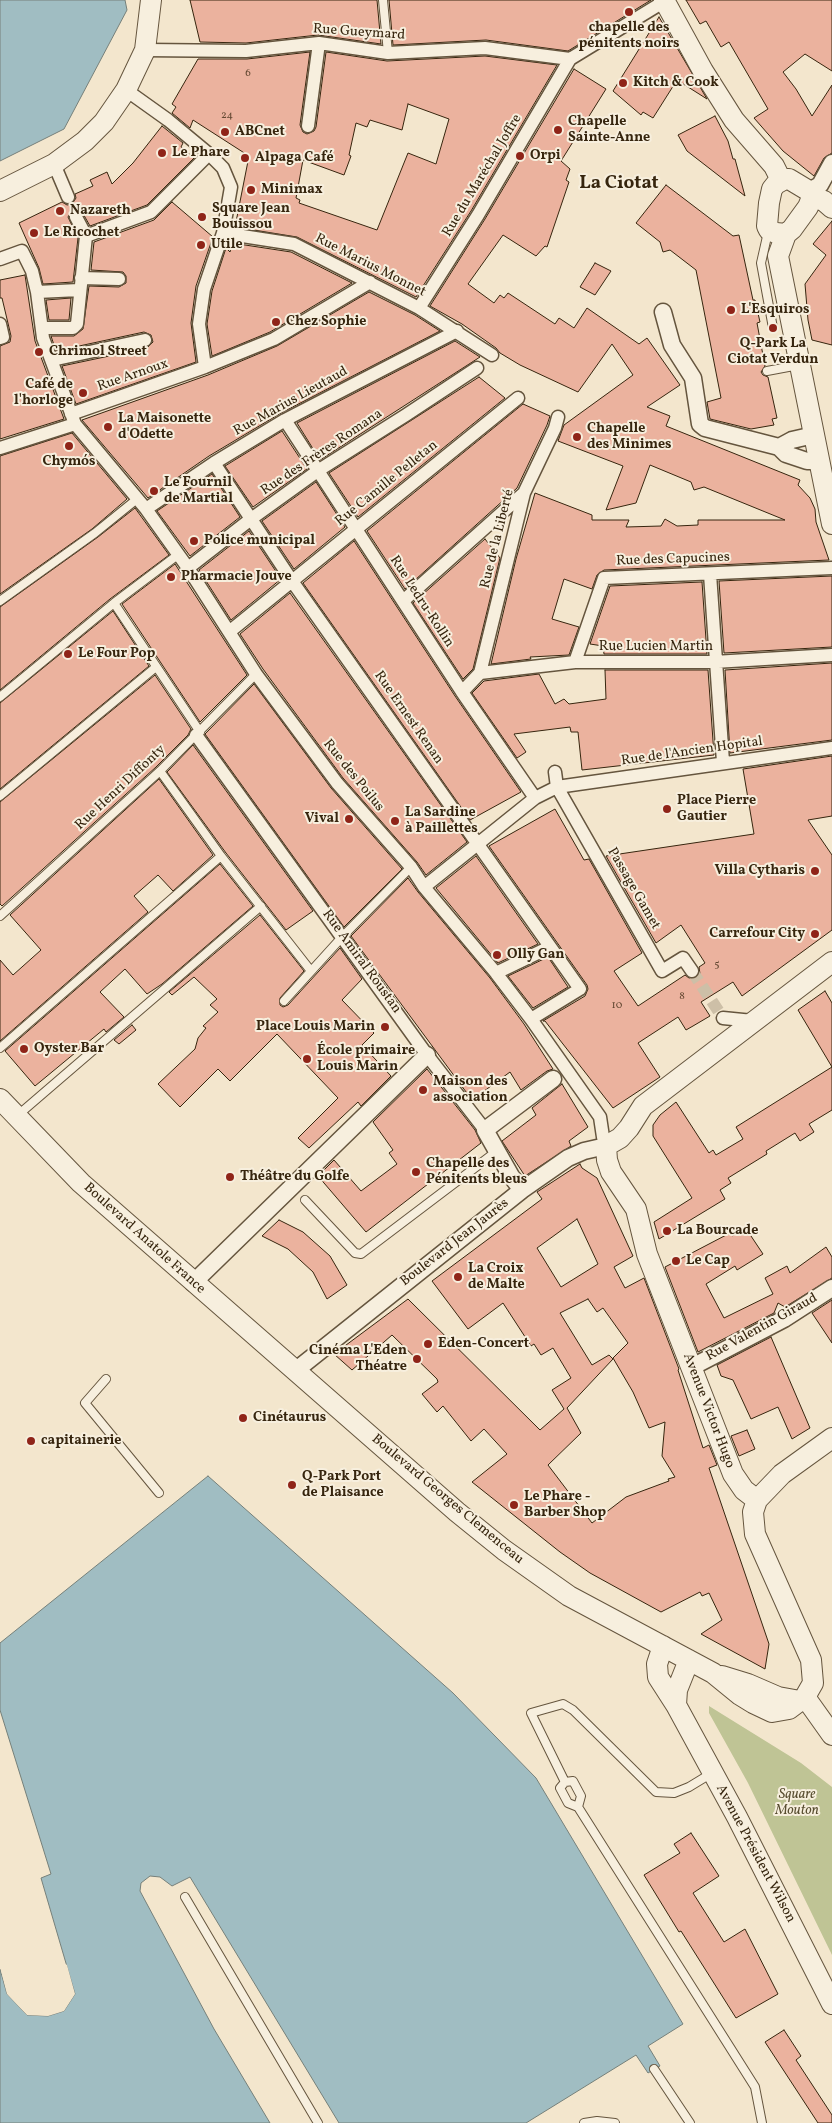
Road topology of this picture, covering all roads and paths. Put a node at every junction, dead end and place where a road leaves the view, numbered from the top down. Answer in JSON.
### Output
{"nodes":[{"id":1,"x":151,"y":0,"type":"edge"},
{"id":2,"x":383,"y":0,"type":"edge"},
{"id":3,"x":665,"y":0,"type":"edge"},
{"id":4,"x":319,"y":44,"type":"junction"},
{"id":5,"x":145,"y":50,"type":"junction"},
{"id":6,"x":388,"y":53,"type":"junction"},
{"id":7,"x":570,"y":59,"type":"junction"},
{"id":8,"x":126,"y":90,"type":"junction"},
{"id":9,"x":308,"y":126,"type":"dead end"},
{"id":10,"x":209,"y":154,"type":"junction"},
{"id":11,"x":832,"y":163,"type":"edge"},
{"id":12,"x":54,"y":164,"type":"junction"},
{"id":13,"x":781,"y":180,"type":"junction"},
{"id":14,"x":0,"y":191,"type":"edge"},
{"id":15,"x":811,"y":194,"type":"junction"},
{"id":16,"x":68,"y":197,"type":"dead end"},
{"id":17,"x":832,"y":208,"type":"edge"},
{"id":18,"x":76,"y":217,"type":"dead end"},
{"id":19,"x":777,"y":232,"type":"junction"},
{"id":20,"x":223,"y":233,"type":"junction"},
{"id":21,"x":86,"y":236,"type":"junction"},
{"id":22,"x":0,"y":259,"type":"edge"},
{"id":23,"x":119,"y":279,"type":"dead end"},
{"id":24,"x":370,"y":282,"type":"junction"},
{"id":25,"x":80,"y":284,"type":"junction"},
{"id":26,"x":37,"y":292,"type":"junction"},
{"id":27,"x":419,"y":308,"type":"junction"},
{"id":28,"x":663,"y":312,"type":"dead end"},
{"id":29,"x":0,"y":324,"type":"edge"},
{"id":30,"x":42,"y":328,"type":"junction"},
{"id":31,"x":773,"y":328,"type":"dead end"},
{"id":32,"x":457,"y":331,"type":"junction"},
{"id":33,"x":0,"y":338,"type":"edge"},
{"id":34,"x":145,"y":340,"type":"dead end"},
{"id":35,"x":492,"y":355,"type":"dead end"},
{"id":36,"x":52,"y":360,"type":"junction"},
{"id":37,"x":800,"y":364,"type":"junction"},
{"id":38,"x":205,"y":367,"type":"junction"},
{"id":39,"x":476,"y":368,"type":"dead end"},
{"id":40,"x":766,"y":371,"type":"dead end"},
{"id":41,"x":518,"y":398,"type":"dead end"},
{"id":42,"x":558,"y":417,"type":"dead end"},
{"id":43,"x":73,"y":419,"type":"junction"},
{"id":44,"x":285,"y":420,"type":"junction"},
{"id":45,"x":814,"y":435,"type":"junction"},
{"id":46,"x":779,"y":447,"type":"junction"},
{"id":47,"x":0,"y":448,"type":"edge"},
{"id":48,"x":819,"y":461,"type":"junction"},
{"id":49,"x":214,"y":463,"type":"junction"},
{"id":50,"x":319,"y":470,"type":"junction"},
{"id":51,"x":524,"y":492,"type":"junction"},
{"id":52,"x":142,"y":504,"type":"junction"},
{"id":53,"x":251,"y":519,"type":"junction"},
{"id":54,"x":832,"y":524,"type":"edge"},
{"id":55,"x":355,"y":529,"type":"junction"},
{"id":56,"x":179,"y":554,"type":"junction"},
{"id":57,"x":188,"y":568,"type":"junction"},
{"id":58,"x":832,"y":568,"type":"edge"},
{"id":59,"x":710,"y":574,"type":"junction"},
{"id":60,"x":292,"y":581,"type":"junction"},
{"id":61,"x":0,"y":601,"type":"edge"},
{"id":62,"x":403,"y":601,"type":"junction"},
{"id":63,"x":114,"y":603,"type":"junction"},
{"id":64,"x":229,"y":632,"type":"junction"},
{"id":65,"x":832,"y":655,"type":"edge"},
{"id":66,"x":575,"y":662,"type":"junction"},
{"id":67,"x":714,"y":662,"type":"junction"},
{"id":68,"x":156,"y":667,"type":"junction"},
{"id":69,"x":480,"y":673,"type":"junction"},
{"id":70,"x":256,"y":674,"type":"junction"},
{"id":71,"x":462,"y":692,"type":"junction"},
{"id":72,"x":0,"y":698,"type":"edge"},
{"id":73,"x":198,"y":733,"type":"junction"},
{"id":74,"x":832,"y":748,"type":"edge"},
{"id":75,"x":723,"y":762,"type":"junction"},
{"id":76,"x":160,"y":771,"type":"junction"},
{"id":77,"x":554,"y":772,"type":"dead end"},
{"id":78,"x":557,"y":786,"type":"junction"},
{"id":79,"x":0,"y":796,"type":"edge"},
{"id":80,"x":535,"y":798,"type":"junction"},
{"id":81,"x":478,"y":844,"type":"junction"},
{"id":82,"x":221,"y":856,"type":"junction"},
{"id":83,"x":411,"y":867,"type":"junction"},
{"id":84,"x":424,"y":887,"type":"junction"},
{"id":85,"x":261,"y":906,"type":"junction"},
{"id":86,"x":0,"y":916,"type":"edge"},
{"id":87,"x":342,"y":936,"type":"junction"},
{"id":88,"x":550,"y":946,"type":"junction"},
{"id":89,"x":832,"y":962,"type":"edge"},
{"id":90,"x":311,"y":970,"type":"junction"},
{"id":91,"x":692,"y":971,"type":"tunnel mouth"},
{"id":92,"x":496,"y":972,"type":"junction"},
{"id":93,"x":284,"y":1001,"type":"dead end"},
{"id":94,"x":723,"y":1018,"type":"dead end"},
{"id":95,"x":531,"y":1019,"type":"junction"},
{"id":96,"x":753,"y":1021,"type":"junction"},
{"id":97,"x":0,"y":1048,"type":"edge"},
{"id":98,"x":428,"y":1055,"type":"junction"},
{"id":99,"x":553,"y":1079,"type":"dead end"},
{"id":100,"x":0,"y":1099,"type":"edge"},
{"id":101,"x":16,"y":1116,"type":"junction"},
{"id":102,"x":485,"y":1130,"type":"junction"},
{"id":103,"x":606,"y":1146,"type":"junction"},
{"id":104,"x":497,"y":1151,"type":"junction"},
{"id":105,"x":522,"y":1190,"type":"junction"},
{"id":106,"x":305,"y":1200,"type":"dead end"},
{"id":107,"x":193,"y":1283,"type":"junction"},
{"id":108,"x":831,"y":1291,"type":"edge"},
{"id":109,"x":692,"y":1367,"type":"junction"},
{"id":110,"x":295,"y":1371,"type":"junction"},
{"id":111,"x":106,"y":1379,"type":"dead end"},
{"id":112,"x":832,"y":1438,"type":"edge"},
{"id":113,"x":159,"y":1493,"type":"dead end"},
{"id":114,"x":757,"y":1500,"type":"junction"},
{"id":115,"x":663,"y":1646,"type":"junction"},
{"id":116,"x":689,"y":1660,"type":"junction"},
{"id":117,"x":802,"y":1699,"type":"junction"},
{"id":118,"x":676,"y":1705,"type":"junction"},
{"id":119,"x":832,"y":1735,"type":"edge"},
{"id":120,"x":712,"y":1773,"type":"junction"},
{"id":121,"x":564,"y":1782,"type":"junction"},
{"id":122,"x":578,"y":1807,"type":"junction"},
{"id":123,"x":185,"y":1897,"type":"dead end"},
{"id":124,"x":832,"y":2004,"type":"edge"},
{"id":125,"x":654,"y":2069,"type":"dead end"},
{"id":126,"x":318,"y":2123,"type":"edge"},
{"id":127,"x":584,"y":2123,"type":"edge"},
{"id":128,"x":615,"y":2123,"type":"edge"},
{"id":129,"x":690,"y":2123,"type":"edge"},
{"id":130,"x":762,"y":2123,"type":"edge"}],
"edges":[{"from":1,"to":5,"type":"street"},
{"from":2,"to":6,"type":"lane"},
{"from":3,"to":7,"type":"street"},
{"from":3,"to":13,"type":"street"},
{"from":4,"to":5,"type":"street","name":"Rue Gueymard"},
{"from":4,"to":6,"type":"street","name":"Rue Gueymard"},
{"from":4,"to":9,"type":"street"},
{"from":5,"to":8,"type":"street"},
{"from":6,"to":7,"type":"street","name":"Rue Gueymard"},
{"from":7,"to":27,"type":"street","name":"Rue du Maréchal Joffre"},
{"from":8,"to":10,"type":"street"},
{"from":8,"to":12,"type":"street"},
{"from":10,"to":20,"type":"street"},
{"from":10,"to":21,"type":"street"},
{"from":11,"to":15,"type":"street"},
{"from":12,"to":14,"type":"street"},
{"from":12,"to":16,"type":"street"},
{"from":13,"to":15,"type":"street"},
{"from":13,"to":19,"type":"street"},
{"from":15,"to":17,"type":"street"},
{"from":15,"to":19,"type":"street"},
{"from":18,"to":21,"type":"street"},
{"from":19,"to":31,"type":"lane"},
{"from":19,"to":37,"type":"street"},
{"from":20,"to":24,"type":"street","name":"Rue Marius Monnet"},
{"from":20,"to":38,"type":"street"},
{"from":21,"to":25,"type":"street"},
{"from":22,"to":26,"type":"street"},
{"from":23,"to":25,"type":"street"},
{"from":24,"to":27,"type":"street","name":"Rue Marius Monnet"},
{"from":24,"to":38,"type":"street","name":"Rue Arnoux"},
{"from":25,"to":26,"type":"street"},
{"from":25,"to":30,"type":"street"},
{"from":26,"to":30,"type":"street"},
{"from":27,"to":32,"type":"street","name":"Rue Marius Monnet"},
{"from":28,"to":46,"type":"street"},
{"from":29,"to":33,"type":"street"},
{"from":30,"to":36,"type":"street"},
{"from":32,"to":35,"type":"street","name":"Rue Marius Monnet"},
{"from":32,"to":44,"type":"street","name":"Rue Marius Lieutaud"},
{"from":34,"to":36,"type":"street"},
{"from":36,"to":43,"type":"street"},
{"from":37,"to":40,"type":"lane"},
{"from":37,"to":45,"type":"street"},
{"from":38,"to":43,"type":"street","name":"Rue Arnoux"},
{"from":39,"to":50,"type":"street","name":"Rue des Frères Romana"},
{"from":41,"to":55,"type":"street","name":"Rue Camille Pelletan"},
{"from":42,"to":51,"type":"street","name":"Rue de la Liberté"},
{"from":43,"to":47,"type":"street","name":"Rue Arnoux"},
{"from":43,"to":52,"type":"street","name":"Rue des Poilus"},
{"from":44,"to":49,"type":"street","name":"Rue Marius Lieutaud"},
{"from":44,"to":50,"type":"street","name":"Rue Ledru-Rollin"},
{"from":45,"to":46,"type":"street"},
{"from":45,"to":48,"type":"street"},
{"from":46,"to":48,"type":"street"},
{"from":48,"to":54,"type":"street"},
{"from":49,"to":52,"type":"street","name":"Rue Marius Lieutaud"},
{"from":49,"to":53,"type":"street","name":"Rue Ernest Renan"},
{"from":50,"to":53,"type":"street","name":"Rue des Frères Romana"},
{"from":50,"to":55,"type":"street","name":"Rue Ledru-Rollin"},
{"from":51,"to":62,"type":"street"},
{"from":51,"to":69,"type":"street","name":"Rue de la Liberté"},
{"from":52,"to":56,"type":"street","name":"Rue des Poilus"},
{"from":52,"to":61,"type":"lane"},
{"from":53,"to":57,"type":"street","name":"Rue des Frères Romana"},
{"from":53,"to":60,"type":"street","name":"Rue Ernest Renan"},
{"from":55,"to":60,"type":"street","name":"Rue Camille Pelletan"},
{"from":55,"to":62,"type":"street","name":"Rue Ledru-Rollin"},
{"from":56,"to":57,"type":"street","name":"Rue des Poilus"},
{"from":56,"to":63,"type":"lane"},
{"from":57,"to":64,"type":"street","name":"Rue des Poilus"},
{"from":58,"to":59,"type":"street","name":"Rue des Capucines"},
{"from":59,"to":66,"type":"street","name":"Rue des Capucines"},
{"from":59,"to":67,"type":"street"},
{"from":60,"to":64,"type":"street","name":"Rue Camille Pelletan"},
{"from":60,"to":81,"type":"street","name":"Rue Ernest Renan"},
{"from":62,"to":71,"type":"street","name":"Rue Ledru-Rollin"},
{"from":63,"to":68,"type":"lane"},
{"from":63,"to":72,"type":"lane"},
{"from":64,"to":70,"type":"street","name":"Rue des Poilus"},
{"from":65,"to":67,"type":"street","name":"Rue Lucien Martin"},
{"from":66,"to":67,"type":"street","name":"Rue Lucien Martin"},
{"from":66,"to":69,"type":"street","name":"Rue Lucien Martin"},
{"from":67,"to":75,"type":"street"},
{"from":68,"to":73,"type":"lane"},
{"from":68,"to":79,"type":"lane"},
{"from":69,"to":71,"type":"street"},
{"from":70,"to":73,"type":"lane","name":"Rue Henri Diffonty"},
{"from":70,"to":83,"type":"street","name":"Rue des Poilus"},
{"from":71,"to":80,"type":"street","name":"Rue Ledru-Rollin"},
{"from":73,"to":76,"type":"lane","name":"Rue Henri Diffonty"},
{"from":73,"to":87,"type":"street","name":"Rue Amiral Roustan"},
{"from":74,"to":75,"type":"street","name":"Rue de l'Ancien Hopital"},
{"from":75,"to":78,"type":"street","name":"Rue de l'Ancien Hopital"},
{"from":76,"to":82,"type":"lane"},
{"from":76,"to":86,"type":"lane","name":"Rue Henri Diffonty"},
{"from":77,"to":78,"type":"street"},
{"from":78,"to":80,"type":"street"},
{"from":78,"to":91,"type":"street","name":"Passage Gamet"},
{"from":80,"to":81,"type":"street"},
{"from":81,"to":84,"type":"street"},
{"from":81,"to":88,"type":"street","name":"Rue Ernest Renan"},
{"from":82,"to":85,"type":"lane"},
{"from":82,"to":97,"type":"lane"},
{"from":83,"to":84,"type":"street","name":"Rue des Poilus"},
{"from":83,"to":87,"type":"lane"},
{"from":84,"to":92,"type":"street","name":"Rue des Poilus"},
{"from":85,"to":90,"type":"lane"},
{"from":85,"to":101,"type":"lane"},
{"from":87,"to":90,"type":"lane"},
{"from":87,"to":98,"type":"street","name":"Rue Amiral Roustan"},
{"from":88,"to":92,"type":"street"},
{"from":88,"to":95,"type":"street","name":"Rue Ernest Renan"},
{"from":89,"to":96,"type":"street","name":"Boulevard Jean Jaurès"},
{"from":90,"to":93,"type":"lane"},
{"from":92,"to":95,"type":"street","name":"Rue des Poilus"},
{"from":94,"to":96,"type":"street"},
{"from":95,"to":103,"type":"street","name":"Rue des Poilus"},
{"from":96,"to":103,"type":"street","name":"Boulevard Jean Jaurès"},
{"from":98,"to":102,"type":"street","name":"Rue Amiral Roustan"},
{"from":98,"to":107,"type":"street"},
{"from":99,"to":102,"type":"street"},
{"from":100,"to":101,"type":"street","name":"Boulevard Anatole France"},
{"from":101,"to":107,"type":"street","name":"Boulevard Anatole France"},
{"from":102,"to":104,"type":"street","name":"Rue Amiral Roustan"},
{"from":103,"to":105,"type":"street","name":"Boulevard Jean Jaurès"},
{"from":103,"to":109,"type":"street","name":"Avenue Victor Hugo"},
{"from":104,"to":105,"type":"street","name":"Rue Amiral Roustan"},
{"from":104,"to":106,"type":"lane"},
{"from":105,"to":110,"type":"street","name":"Boulevard Jean Jaurès"},
{"from":107,"to":110,"type":"street","name":"Boulevard Anatole France"},
{"from":108,"to":109,"type":"street","name":"Rue Valentin Giraud"},
{"from":109,"to":114,"type":"street","name":"Avenue Victor Hugo"},
{"from":110,"to":115,"type":"street","name":"Boulevard Georges Clemenceau"},
{"from":111,"to":113,"type":"lane"},
{"from":112,"to":114,"type":"street"},
{"from":114,"to":117,"type":"street"},
{"from":115,"to":116,"type":"street","name":"Boulevard Georges Clemenceau"},
{"from":115,"to":118,"type":"street","name":"Avenue Président Wilson"},
{"from":116,"to":117,"type":"street","name":"Boulevard Georges Clemenceau"},
{"from":116,"to":118,"type":"street"},
{"from":117,"to":119,"type":"street"},
{"from":118,"to":120,"type":"street","name":"Avenue Président Wilson"},
{"from":120,"to":121,"type":"lane"},
{"from":120,"to":124,"type":"street","name":"Avenue Président Wilson"},
{"from":121,"to":122,"type":"lane"},
{"from":121,"to":122,"type":"lane"},
{"from":122,"to":130,"type":"lane"},
{"from":123,"to":126,"type":"lane"},
{"from":125,"to":129,"type":"lane"},
{"from":127,"to":128,"type":"lane"}]}
